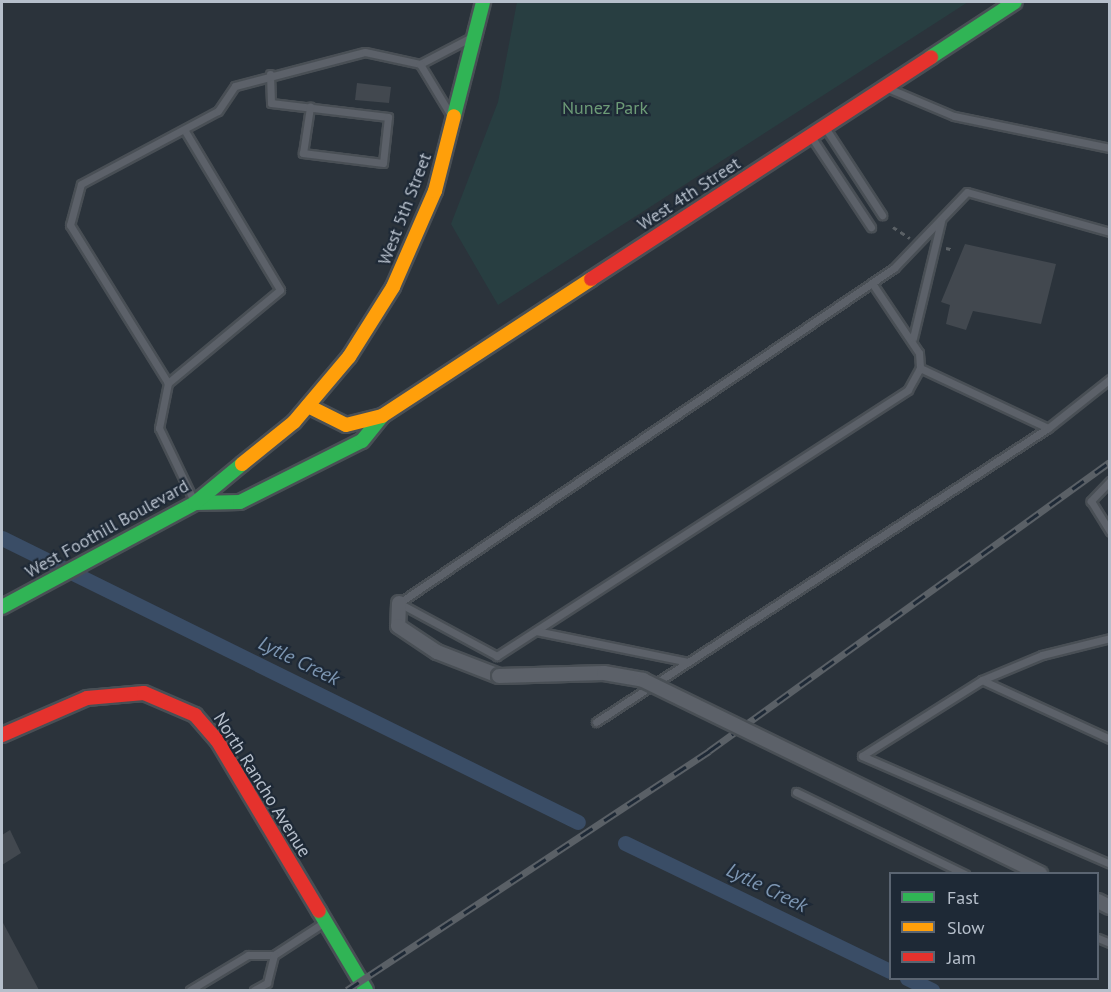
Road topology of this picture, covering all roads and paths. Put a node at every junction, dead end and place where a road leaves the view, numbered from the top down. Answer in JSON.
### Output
{"nodes":[{"id":1,"x":483,"y":2,"type":"edge"},
{"id":2,"x":1015,"y":2,"type":"edge"},
{"id":3,"x":476,"y":33,"type":"junction"},
{"id":4,"x":420,"y":64,"type":"junction"},
{"id":5,"x":270,"y":74,"type":"junction"},
{"id":6,"x":885,"y":87,"type":"junction"},
{"id":7,"x":310,"y":107,"type":"junction"},
{"id":8,"x":825,"y":127,"type":"junction"},
{"id":9,"x":454,"y":128,"type":"junction"},
{"id":10,"x":184,"y":131,"type":"junction"},
{"id":11,"x":810,"y":136,"type":"junction"},
{"id":12,"x":1110,"y":148,"type":"edge"},
{"id":13,"x":882,"y":215,"type":"dead end"},
{"id":14,"x":941,"y":219,"type":"junction"},
{"id":15,"x":871,"y":227,"type":"dead end"},
{"id":16,"x":1110,"y":231,"type":"edge"},
{"id":17,"x":872,"y":283,"type":"junction"},
{"id":18,"x":913,"y":338,"type":"junction"},
{"id":19,"x":920,"y":368,"type":"junction"},
{"id":20,"x":1110,"y":379,"type":"edge"},
{"id":21,"x":168,"y":383,"type":"junction"},
{"id":22,"x":308,"y":406,"type":"junction"},
{"id":23,"x":382,"y":416,"type":"junction"},
{"id":24,"x":1048,"y":428,"type":"junction"},
{"id":25,"x":1110,"y":481,"type":"edge"},
{"id":26,"x":195,"y":503,"type":"junction"},
{"id":27,"x":1110,"y":532,"type":"edge"},
{"id":28,"x":399,"y":603,"type":"junction"},
{"id":29,"x":2,"y":607,"type":"edge"},
{"id":30,"x":536,"y":631,"type":"junction"},
{"id":31,"x":1110,"y":638,"type":"edge"},
{"id":32,"x":688,"y":662,"type":"junction"},
{"id":33,"x":982,"y":680,"type":"junction"},
{"id":34,"x":596,"y":722,"type":"dead end"},
{"id":35,"x":2,"y":735,"type":"edge"},
{"id":36,"x":1110,"y":739,"type":"edge"},
{"id":37,"x":796,"y":792,"type":"dead end"},
{"id":38,"x":1110,"y":864,"type":"edge"},
{"id":39,"x":963,"y":872,"type":"edge"},
{"id":40,"x":1038,"y":872,"type":"edge"},
{"id":41,"x":326,"y":921,"type":"junction"},
{"id":42,"x":274,"y":955,"type":"junction"},
{"id":43,"x":190,"y":990,"type":"edge"},
{"id":44,"x":254,"y":990,"type":"edge"},
{"id":45,"x":366,"y":990,"type":"edge"}],
"edges":[{"from":1,"to":3,"type":"street","name":"West 5th Street"},
{"from":2,"to":6,"type":"street","name":"West 4th Street"},
{"from":3,"to":4,"type":"lane"},
{"from":3,"to":9,"type":"street","name":"West 5th Street"},
{"from":4,"to":5,"type":"lane"},
{"from":4,"to":9,"type":"lane"},
{"from":5,"to":7,"type":"lane"},
{"from":5,"to":10,"type":"lane"},
{"from":6,"to":8,"type":"street","name":"West 4th Street"},
{"from":6,"to":12,"type":"lane"},
{"from":7,"to":7,"type":"lane"},
{"from":8,"to":11,"type":"street","name":"West 4th Street"},
{"from":8,"to":13,"type":"lane"},
{"from":9,"to":22,"type":"street","name":"West 5th Street"},
{"from":10,"to":21,"type":"lane"},
{"from":10,"to":21,"type":"lane"},
{"from":11,"to":15,"type":"lane"},
{"from":11,"to":23,"type":"street","name":"West 4th Street"},
{"from":14,"to":16,"type":"lane"},
{"from":14,"to":17,"type":"lane"},
{"from":14,"to":18,"type":"lane"},
{"from":17,"to":18,"type":"lane"},
{"from":17,"to":28,"type":"lane"},
{"from":18,"to":19,"type":"lane"},
{"from":19,"to":24,"type":"lane"},
{"from":19,"to":30,"type":"lane"},
{"from":20,"to":24,"type":"lane"},
{"from":21,"to":26,"type":"lane"},
{"from":22,"to":23,"type":"street"},
{"from":22,"to":26,"type":"street","name":"West Foothill Boulevard"},
{"from":23,"to":26,"type":"street"},
{"from":24,"to":32,"type":"lane"},
{"from":25,"to":27,"type":"lane"},
{"from":26,"to":29,"type":"street","name":"West Foothill Boulevard"},
{"from":28,"to":30,"type":"lane"},
{"from":28,"to":40,"type":"street","bridge":true},
{"from":30,"to":32,"type":"lane"},
{"from":31,"to":33,"type":"lane"},
{"from":32,"to":34,"type":"lane"},
{"from":33,"to":36,"type":"lane"},
{"from":33,"to":38,"type":"lane"},
{"from":35,"to":41,"type":"street","name":"North Rancho Avenue"},
{"from":37,"to":39,"type":"lane"},
{"from":41,"to":42,"type":"lane"},
{"from":41,"to":45,"type":"street","name":"North Rancho Avenue"},
{"from":42,"to":43,"type":"lane"},
{"from":42,"to":44,"type":"lane"}]}
